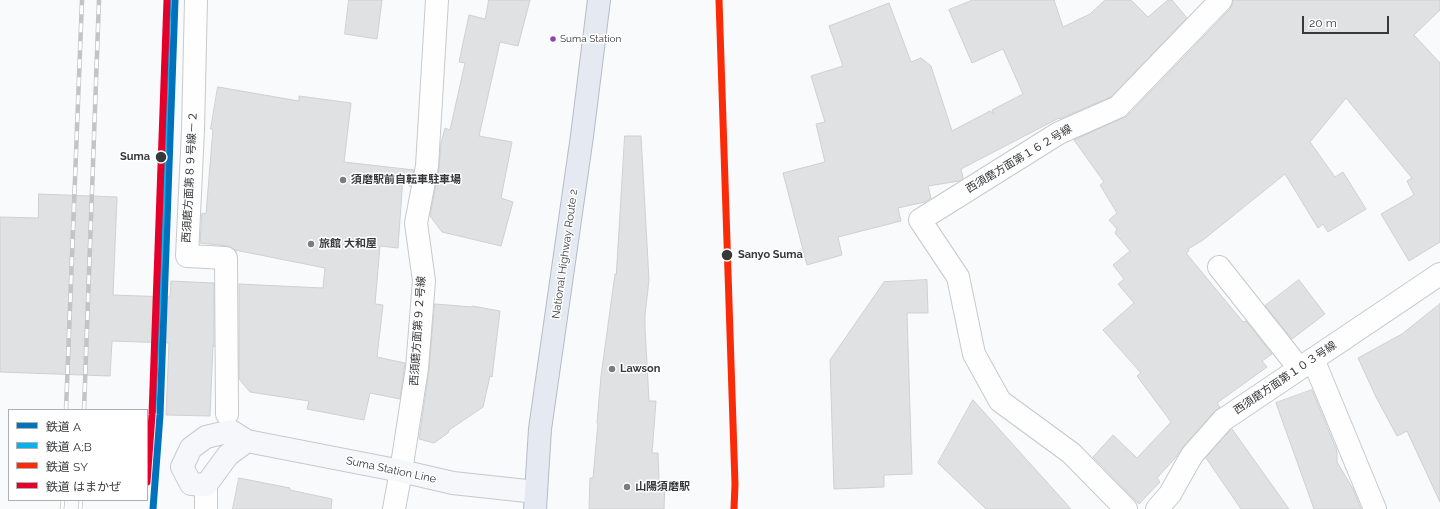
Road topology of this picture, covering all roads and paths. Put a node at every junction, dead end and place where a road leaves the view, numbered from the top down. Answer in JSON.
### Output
{"nodes":[{"id":1,"x":196,"y":0,"type":"edge"},
{"id":2,"x":437,"y":0,"type":"edge"},
{"id":3,"x":599,"y":0,"type":"edge"},
{"id":4,"x":1221,"y":0,"type":"edge"},
{"id":5,"x":1219,"y":267,"type":"dead end"},
{"id":6,"x":1440,"y":274,"type":"edge"},
{"id":7,"x":1306,"y":364,"type":"junction"},
{"id":8,"x":227,"y":414,"type":"dead end"},
{"id":9,"x":247,"y":441,"type":"junction"},
{"id":10,"x":401,"y":471,"type":"junction"},
{"id":11,"x":206,"y":485,"type":"junction"},
{"id":12,"x":536,"y":501,"type":"edge"},
{"id":13,"x":206,"y":509,"type":"edge"},
{"id":14,"x":394,"y":509,"type":"edge"},
{"id":15,"x":1126,"y":509,"type":"edge"},
{"id":16,"x":1157,"y":509,"type":"edge"},
{"id":17,"x":1375,"y":509,"type":"edge"}],
"edges":[{"from":1,"to":8,"type":"street","name":"西須磨方面第８９号線－２"},
{"from":2,"to":10,"type":"street","name":"西須磨方面第９２号線"},
{"from":3,"to":12,"type":"highway","name":"National Highway Route 2"},
{"from":4,"to":15,"type":"street","name":"西須磨方面第１６２号線"},
{"from":5,"to":7,"type":"street"},
{"from":6,"to":7,"type":"street","name":"西須磨方面第１０３号線"},
{"from":7,"to":16,"type":"street","name":"西須磨方面第１０３号線"},
{"from":7,"to":17,"type":"street"},
{"from":9,"to":10,"type":"main road","name":"Suma Station Line"},
{"from":9,"to":11,"type":"main road"},
{"from":9,"to":11,"type":"main road","name":"Suma Station Line"},
{"from":10,"to":12,"type":"main road","name":"Suma Station Line"},
{"from":10,"to":14,"type":"street","name":"西須磨方面第９２号線"},
{"from":11,"to":13,"type":"street"}]}
